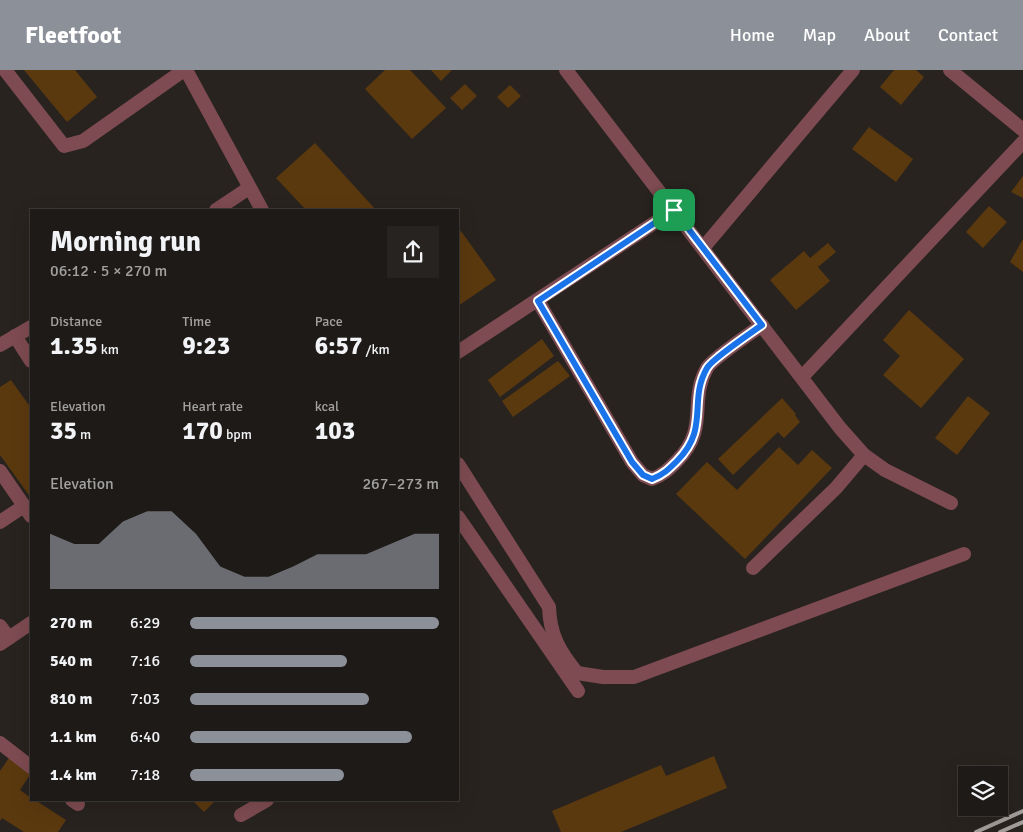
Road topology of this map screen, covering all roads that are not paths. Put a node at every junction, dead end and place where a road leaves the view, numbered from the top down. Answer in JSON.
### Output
{"nodes":[{"id":1,"x":5,"y":70,"type":"edge"},
{"id":2,"x":185,"y":70,"type":"edge"},
{"id":3,"x":566,"y":70,"type":"edge"},
{"id":4,"x":853,"y":70,"type":"edge"},
{"id":5,"x":950,"y":70,"type":"edge"},
{"id":6,"x":1023,"y":130,"type":"edge"},
{"id":7,"x":1023,"y":142,"type":"edge"},
{"id":8,"x":249,"y":188,"type":"junction"},
{"id":9,"x":218,"y":209,"type":"edge"},
{"id":10,"x":261,"y":209,"type":"edge"},
{"id":11,"x":674,"y":210,"type":"junction"},
{"id":12,"x":703,"y":248,"type":"junction"},
{"id":13,"x":538,"y":301,"type":"junction"},
{"id":14,"x":762,"y":325,"type":"junction"},
{"id":15,"x":30,"y":328,"type":"edge"},
{"id":16,"x":15,"y":336,"type":"junction"},
{"id":17,"x":0,"y":345,"type":"edge"},
{"id":18,"x":459,"y":351,"type":"edge"},
{"id":19,"x":30,"y":359,"type":"edge"},
{"id":20,"x":802,"y":376,"type":"junction"},
{"id":21,"x":864,"y":455,"type":"junction"},
{"id":22,"x":459,"y":466,"type":"edge"},
{"id":23,"x":0,"y":471,"type":"edge"},
{"id":24,"x":951,"y":503,"type":"dead end"},
{"id":25,"x":28,"y":511,"type":"edge"},
{"id":26,"x":459,"y":518,"type":"edge"},
{"id":27,"x":0,"y":522,"type":"edge"},
{"id":28,"x":964,"y":554,"type":"dead end"},
{"id":29,"x":754,"y":568,"type":"dead end"},
{"id":30,"x":30,"y":624,"type":"edge"},
{"id":31,"x":0,"y":626,"type":"edge"},
{"id":32,"x":4,"y":641,"type":"edge"},
{"id":33,"x":578,"y":692,"type":"dead end"},
{"id":34,"x":0,"y":743,"type":"edge"},
{"id":35,"x":30,"y":766,"type":"edge"},
{"id":36,"x":265,"y":801,"type":"edge"},
{"id":37,"x":241,"y":815,"type":"dead end"}],
"edges":[{"from":1,"to":2,"type":"street"},
{"from":2,"to":8,"type":"street"},
{"from":3,"to":11,"type":"street"},
{"from":4,"to":12,"type":"street"},
{"from":5,"to":6,"type":"street"},
{"from":7,"to":20,"type":"street"},
{"from":8,"to":9,"type":"street"},
{"from":8,"to":10,"type":"street"},
{"from":11,"to":12,"type":"street"},
{"from":11,"to":13,"type":"street"},
{"from":12,"to":14,"type":"street"},
{"from":13,"to":14,"type":"street"},
{"from":13,"to":18,"type":"street"},
{"from":14,"to":20,"type":"street"},
{"from":15,"to":16,"type":"street"},
{"from":16,"to":17,"type":"street"},
{"from":16,"to":19,"type":"street"},
{"from":20,"to":21,"type":"street"},
{"from":21,"to":24,"type":"street"},
{"from":21,"to":29,"type":"street"},
{"from":22,"to":28,"type":"street"},
{"from":23,"to":25,"type":"street"},
{"from":25,"to":27,"type":"street"},
{"from":26,"to":33,"type":"street"},
{"from":30,"to":32,"type":"street"},
{"from":31,"to":32,"type":"street"},
{"from":34,"to":35,"type":"street"},
{"from":36,"to":37,"type":"street"}]}
